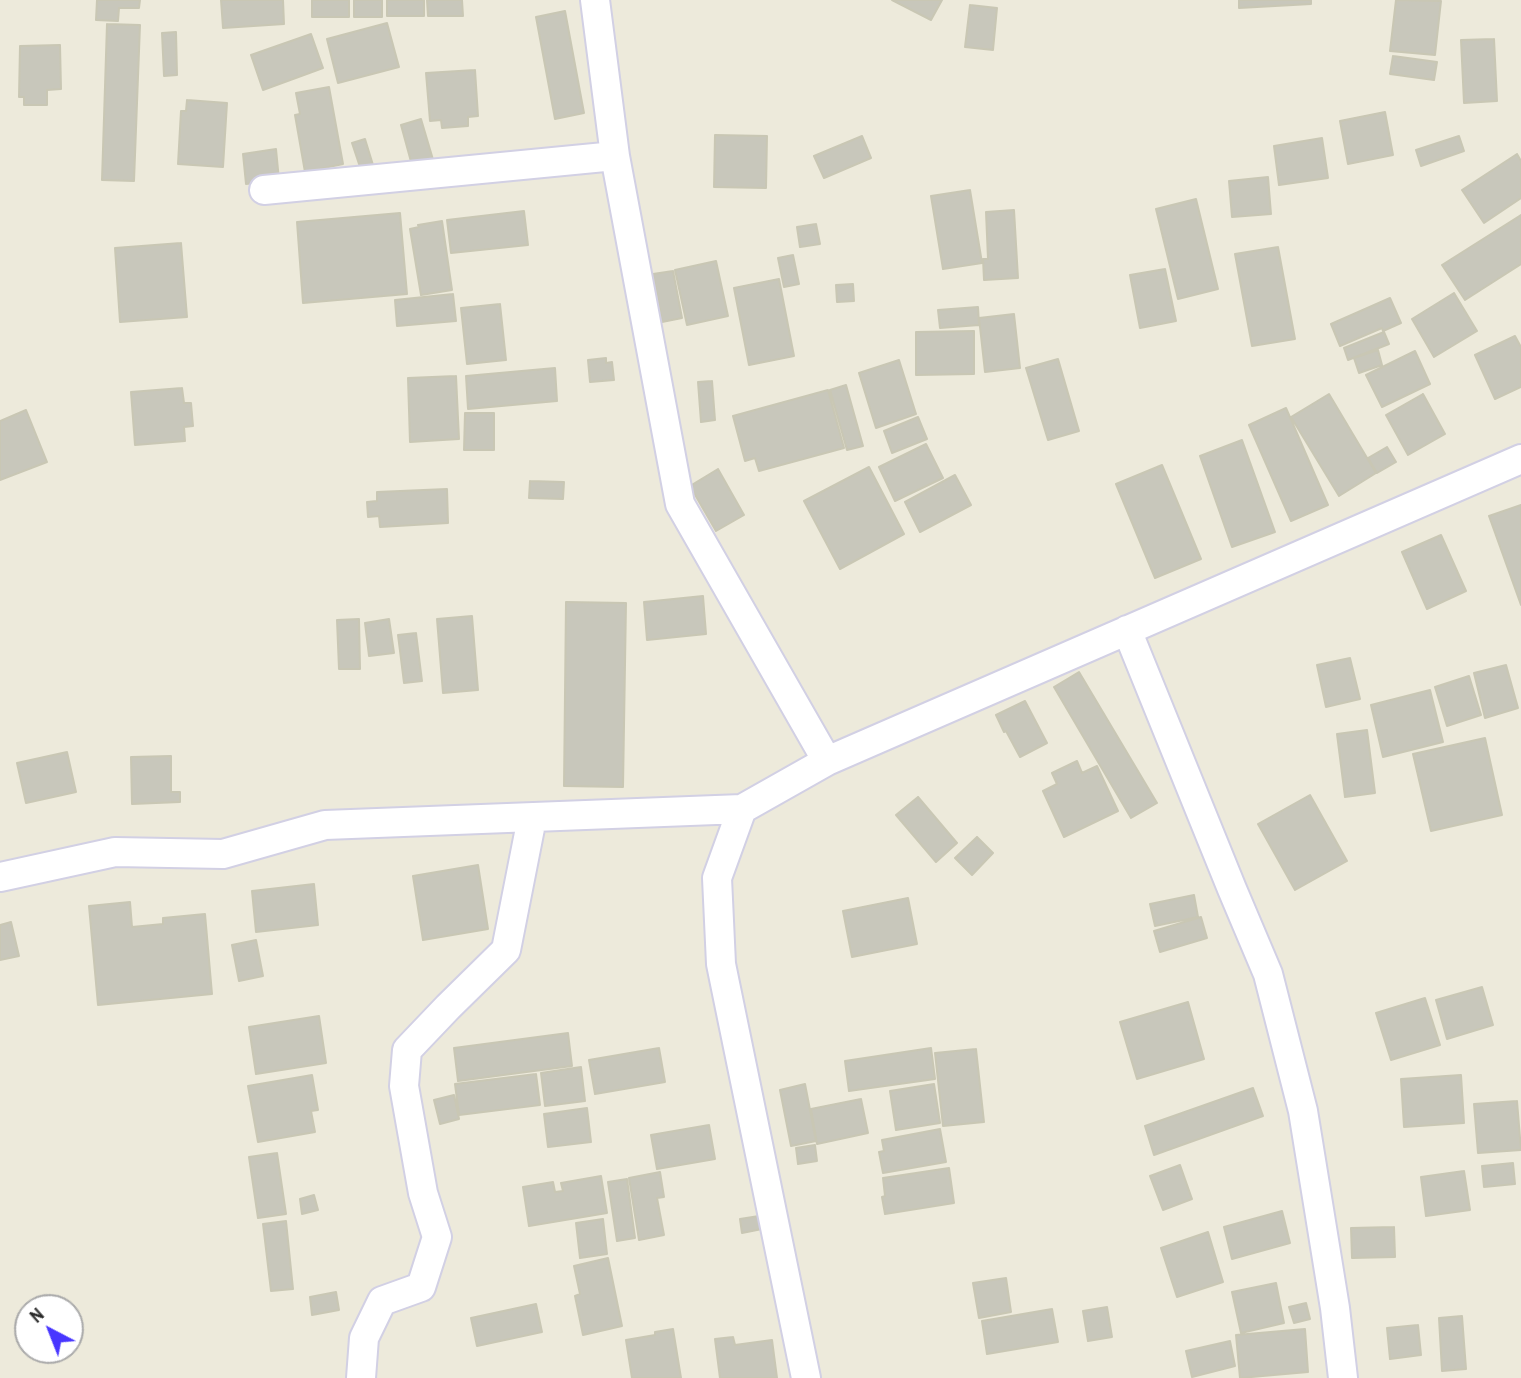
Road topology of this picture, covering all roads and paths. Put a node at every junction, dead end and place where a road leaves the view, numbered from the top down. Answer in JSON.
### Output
{"nodes":[{"id":1,"x":595,"y":0,"type":"edge"},
{"id":2,"x":615,"y":156,"type":"junction"},
{"id":3,"x":264,"y":190,"type":"dead end"},
{"id":4,"x":1521,"y":459,"type":"edge"},
{"id":5,"x":1127,"y":630,"type":"junction"},
{"id":6,"x":827,"y":761,"type":"junction"},
{"id":7,"x":742,"y":809,"type":"junction"},
{"id":8,"x":532,"y":818,"type":"junction"},
{"id":9,"x":0,"y":877,"type":"edge"},
{"id":10,"x":361,"y":1378,"type":"edge"},
{"id":11,"x":806,"y":1378,"type":"edge"},
{"id":12,"x":1343,"y":1378,"type":"edge"}],
"edges":[{"from":1,"to":2,"type":"street"},
{"from":2,"to":3,"type":"street"},
{"from":2,"to":6,"type":"street"},
{"from":4,"to":5,"type":"street"},
{"from":5,"to":6,"type":"street"},
{"from":5,"to":12,"type":"street"},
{"from":6,"to":7,"type":"street"},
{"from":7,"to":8,"type":"street"},
{"from":7,"to":11,"type":"street"},
{"from":8,"to":9,"type":"street"},
{"from":8,"to":10,"type":"street"}]}
